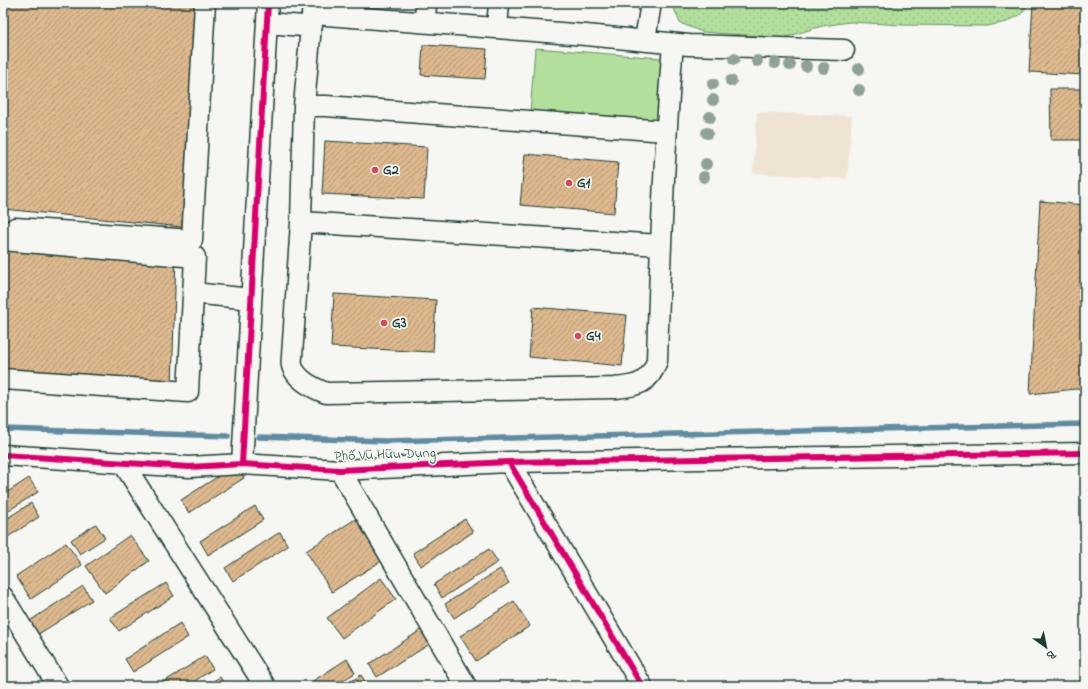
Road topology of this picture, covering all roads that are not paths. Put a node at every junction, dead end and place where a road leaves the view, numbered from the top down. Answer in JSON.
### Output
{"nodes":[{"id":1,"x":205,"y":3,"type":"edge"},
{"id":2,"x":268,"y":3,"type":"edge"},
{"id":3,"x":426,"y":3,"type":"edge"},
{"id":4,"x":499,"y":3,"type":"edge"},
{"id":5,"x":651,"y":3,"type":"edge"},
{"id":6,"x":313,"y":14,"type":"edge"},
{"id":7,"x":425,"y":22,"type":"junction"},
{"id":8,"x":267,"y":23,"type":"junction"},
{"id":9,"x":497,"y":28,"type":"junction"},
{"id":10,"x":645,"y":40,"type":"junction"},
{"id":11,"x":673,"y":44,"type":"junction"},
{"id":12,"x":844,"y":50,"type":"dead end"},
{"id":13,"x":304,"y":106,"type":"junction"},
{"id":14,"x":666,"y":131,"type":"junction"},
{"id":15,"x":301,"y":222,"type":"junction"},
{"id":16,"x":3,"y":227,"type":"edge"},
{"id":17,"x":3,"y":240,"type":"edge"},
{"id":18,"x":660,"y":246,"type":"junction"},
{"id":19,"x":193,"y":293,"type":"junction"},
{"id":20,"x":252,"y":299,"type":"junction"},
{"id":21,"x":3,"y":379,"type":"edge"},
{"id":22,"x":1085,"y":453,"type":"edge"},
{"id":23,"x":3,"y":455,"type":"edge"},
{"id":24,"x":509,"y":462,"type":"junction"},
{"id":25,"x":123,"y":463,"type":"junction"},
{"id":26,"x":242,"y":464,"type":"junction"},
{"id":27,"x":340,"y":470,"type":"junction"},
{"id":28,"x":3,"y":597,"type":"edge"},
{"id":29,"x":58,"y":686,"type":"edge"},
{"id":30,"x":265,"y":686,"type":"edge"},
{"id":31,"x":466,"y":686,"type":"edge"},
{"id":32,"x":642,"y":686,"type":"edge"}],
"edges":[{"from":1,"to":16,"type":"street"},
{"from":2,"to":8,"type":"street"},
{"from":3,"to":7,"type":"street"},
{"from":4,"to":9,"type":"street"},
{"from":5,"to":10,"type":"street"},
{"from":6,"to":7,"type":"street"},
{"from":6,"to":8,"type":"street"},
{"from":6,"to":13,"type":"street"},
{"from":7,"to":9,"type":"street"},
{"from":8,"to":20,"type":"street"},
{"from":9,"to":10,"type":"street"},
{"from":10,"to":11,"type":"street"},
{"from":11,"to":12,"type":"street"},
{"from":11,"to":14,"type":"street"},
{"from":13,"to":14,"type":"street"},
{"from":13,"to":15,"type":"street"},
{"from":14,"to":18,"type":"street"},
{"from":15,"to":18,"type":"street"},
{"from":15,"to":18,"type":"street"},
{"from":17,"to":19,"type":"street"},
{"from":19,"to":20,"type":"street"},
{"from":19,"to":21,"type":"street"},
{"from":20,"to":26,"type":"street"},
{"from":22,"to":24,"type":"street","name":"Phố Vũ Hữu Dụng"},
{"from":23,"to":25,"type":"street","name":"Phố Vũ Hữu Dụng"},
{"from":24,"to":27,"type":"street","name":"Phố Vũ Hữu Dụng"},
{"from":24,"to":32,"type":"street"},
{"from":25,"to":26,"type":"street","name":"Phố Vũ Hữu Dụng"},
{"from":25,"to":30,"type":"street"},
{"from":26,"to":27,"type":"street","name":"Phố Vũ Hữu Dụng"},
{"from":27,"to":31,"type":"street"},
{"from":28,"to":29,"type":"street"}]}
